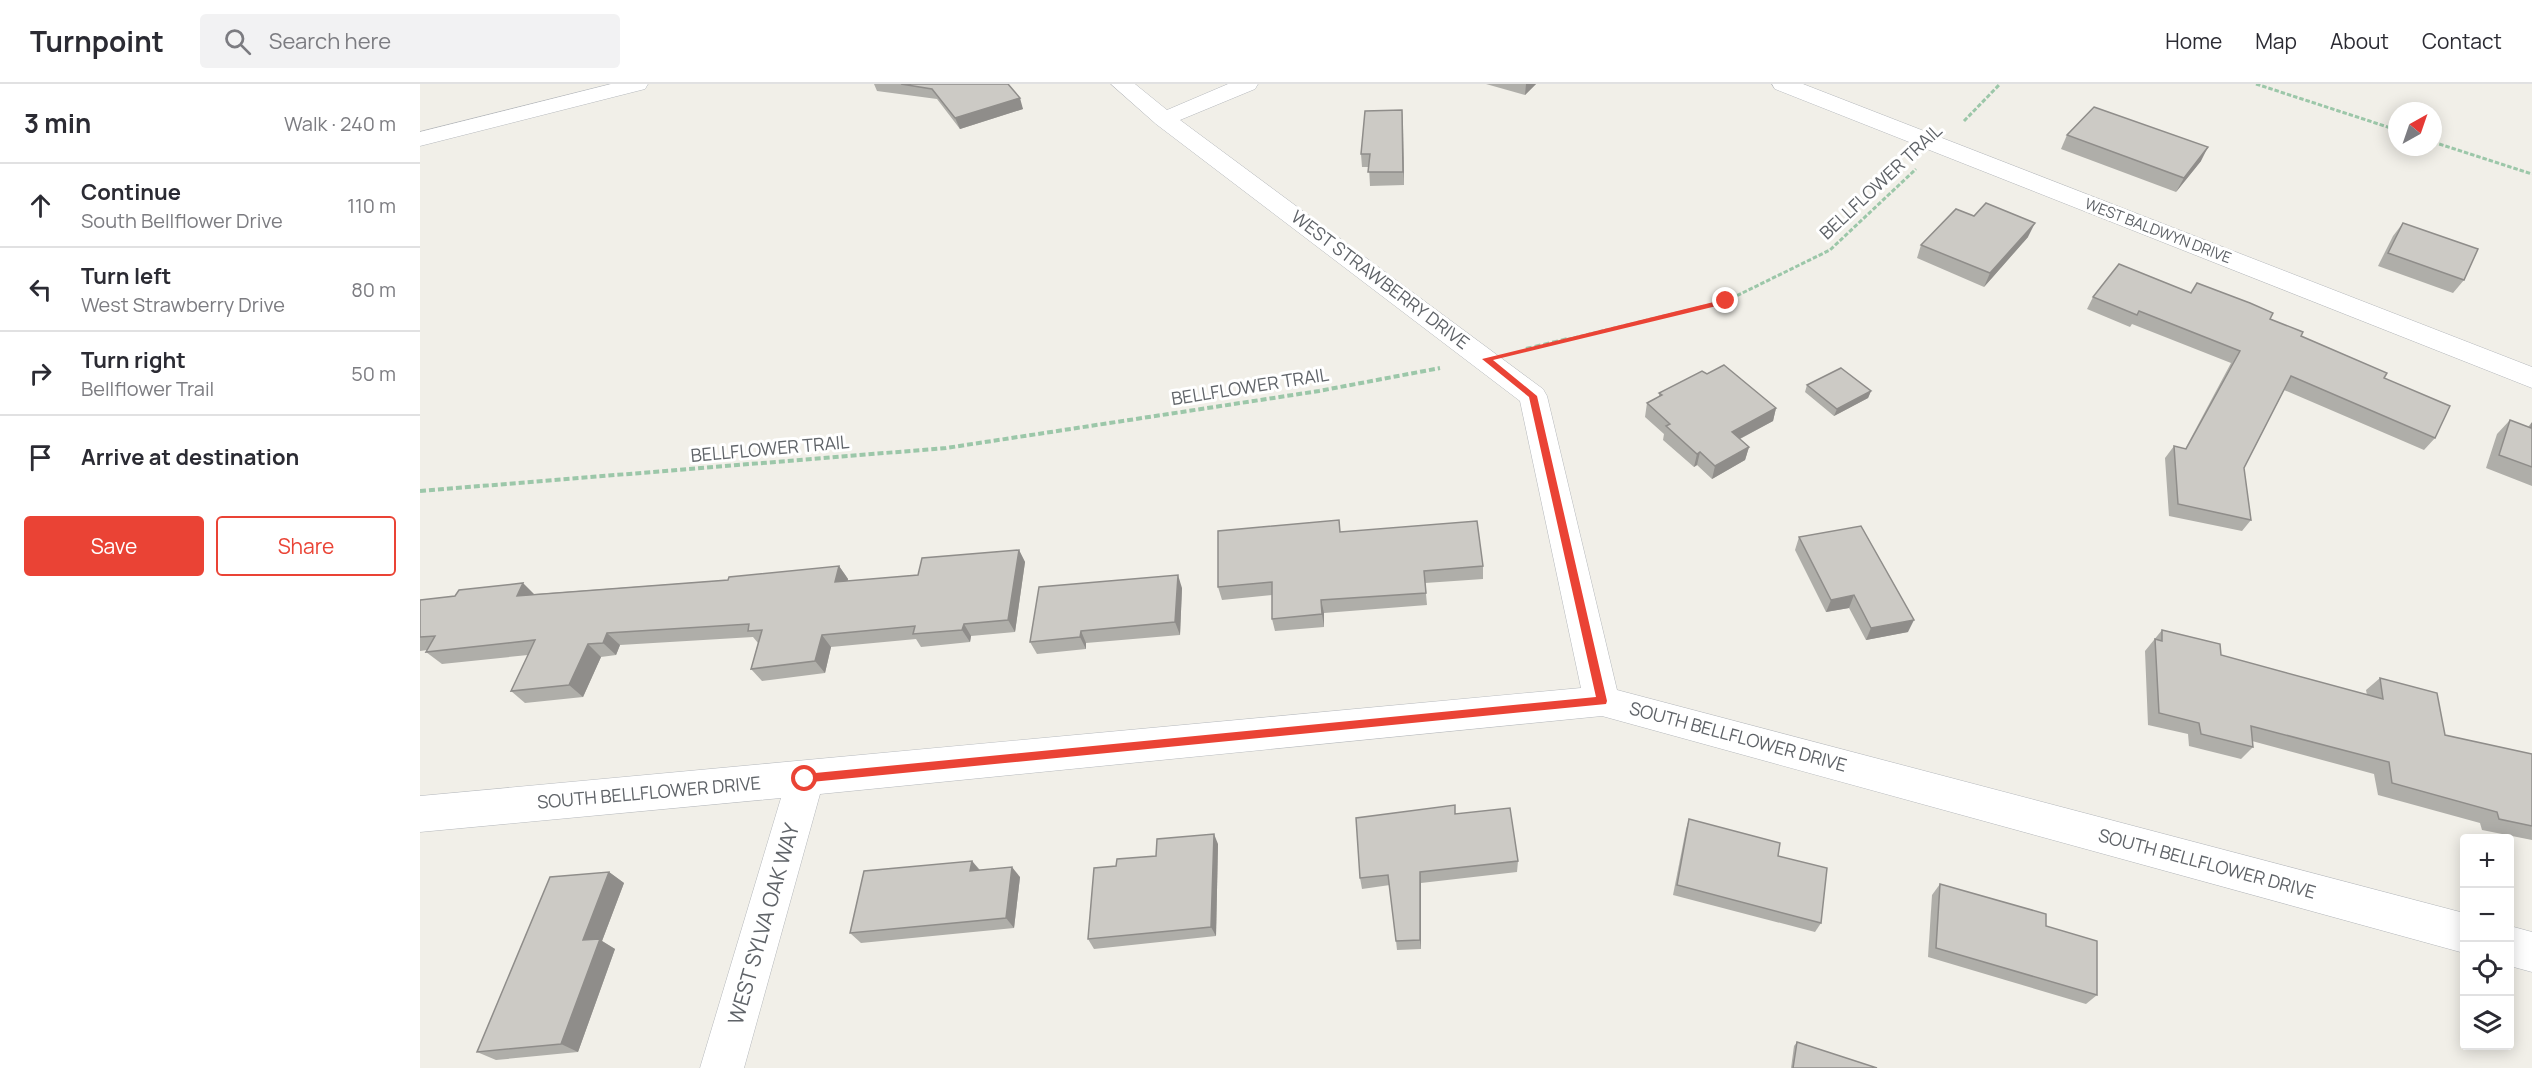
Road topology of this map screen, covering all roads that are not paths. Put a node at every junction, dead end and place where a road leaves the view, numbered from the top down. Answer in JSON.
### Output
{"nodes":[{"id":1,"x":637,"y":84,"type":"edge"},
{"id":2,"x":1122,"y":84,"type":"edge"},
{"id":3,"x":1247,"y":84,"type":"edge"},
{"id":4,"x":1783,"y":84,"type":"edge"},
{"id":5,"x":1164,"y":119,"type":"junction"},
{"id":6,"x":420,"y":139,"type":"edge"},
{"id":7,"x":2532,"y":378,"type":"edge"},
{"id":8,"x":1602,"y":701,"type":"junction"},
{"id":9,"x":805,"y":779,"type":"junction"},
{"id":10,"x":420,"y":814,"type":"edge"},
{"id":11,"x":2460,"y":932,"type":"edge"},
{"id":12,"x":2514,"y":946,"type":"edge"},
{"id":13,"x":2532,"y":952,"type":"edge"},
{"id":14,"x":722,"y":1068,"type":"edge"}],
"edges":[{"from":1,"to":6,"type":"street"},
{"from":2,"to":5,"type":"street","name":"WEST STRAWBERRY DRIVE"},
{"from":3,"to":5,"type":"street"},
{"from":4,"to":7,"type":"street","name":"WEST BALDWYN DRIVE"},
{"from":5,"to":8,"type":"street","name":"WEST STRAWBERRY DRIVE"},
{"from":8,"to":9,"type":"street","name":"SOUTH BELLFLOWER DRIVE"},
{"from":8,"to":11,"type":"street","name":"SOUTH BELLFLOWER DRIVE"},
{"from":9,"to":10,"type":"street","name":"SOUTH BELLFLOWER DRIVE"},
{"from":9,"to":14,"type":"street","name":"WEST SYLVA OAK WAY"},
{"from":12,"to":13,"type":"street"}]}
